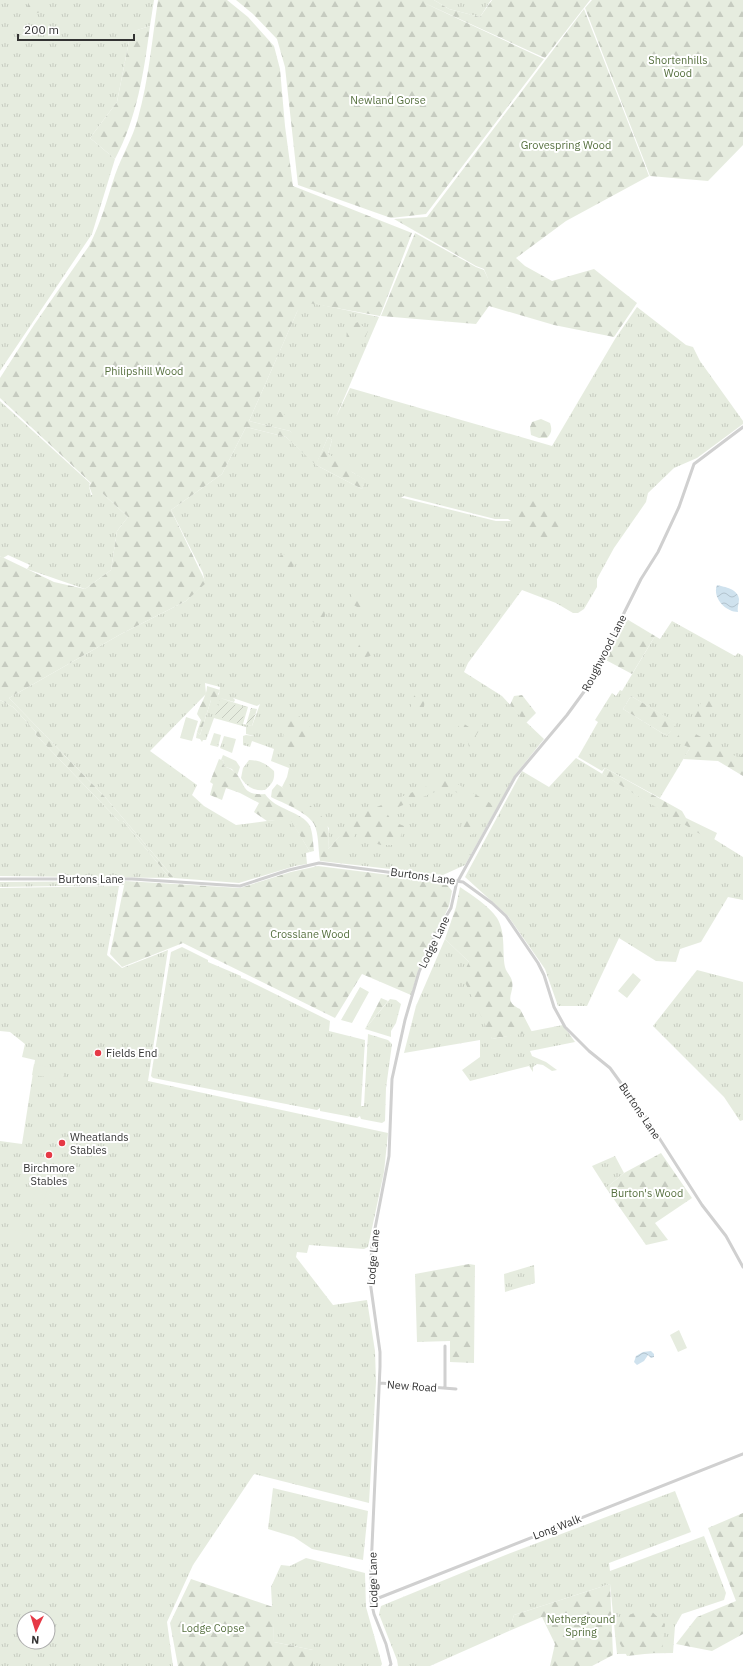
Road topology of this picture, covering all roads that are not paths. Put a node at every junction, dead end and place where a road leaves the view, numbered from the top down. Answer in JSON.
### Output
{"nodes":[{"id":1,"x":743,"y":427,"type":"edge"},
{"id":2,"x":0,"y":879,"type":"edge"},
{"id":3,"x":458,"y":881,"type":"junction"},
{"id":4,"x":743,"y":1267,"type":"edge"},
{"id":5,"x":445,"y":1346,"type":"dead end"},
{"id":6,"x":380,"y":1383,"type":"junction"},
{"id":7,"x":445,"y":1388,"type":"junction"},
{"id":8,"x":456,"y":1389,"type":"dead end"},
{"id":9,"x":743,"y":1454,"type":"edge"},
{"id":10,"x":371,"y":1601,"type":"junction"},
{"id":11,"x":390,"y":1666,"type":"edge"}],
"edges":[{"from":1,"to":3,"type":"street","name":"Roughwood Lane"},
{"from":2,"to":3,"type":"street","name":"Burtons Lane"},
{"from":3,"to":4,"type":"street","name":"Burtons Lane"},
{"from":3,"to":6,"type":"street","name":"Lodge Lane"},
{"from":5,"to":7,"type":"street","name":"New Road"},
{"from":6,"to":7,"type":"street","name":"New Road"},
{"from":6,"to":10,"type":"street","name":"Lodge Lane"},
{"from":7,"to":8,"type":"street","name":"New Road"},
{"from":9,"to":10,"type":"street","name":"Long Walk"},
{"from":10,"to":11,"type":"street","name":"Lodge Lane"}]}
